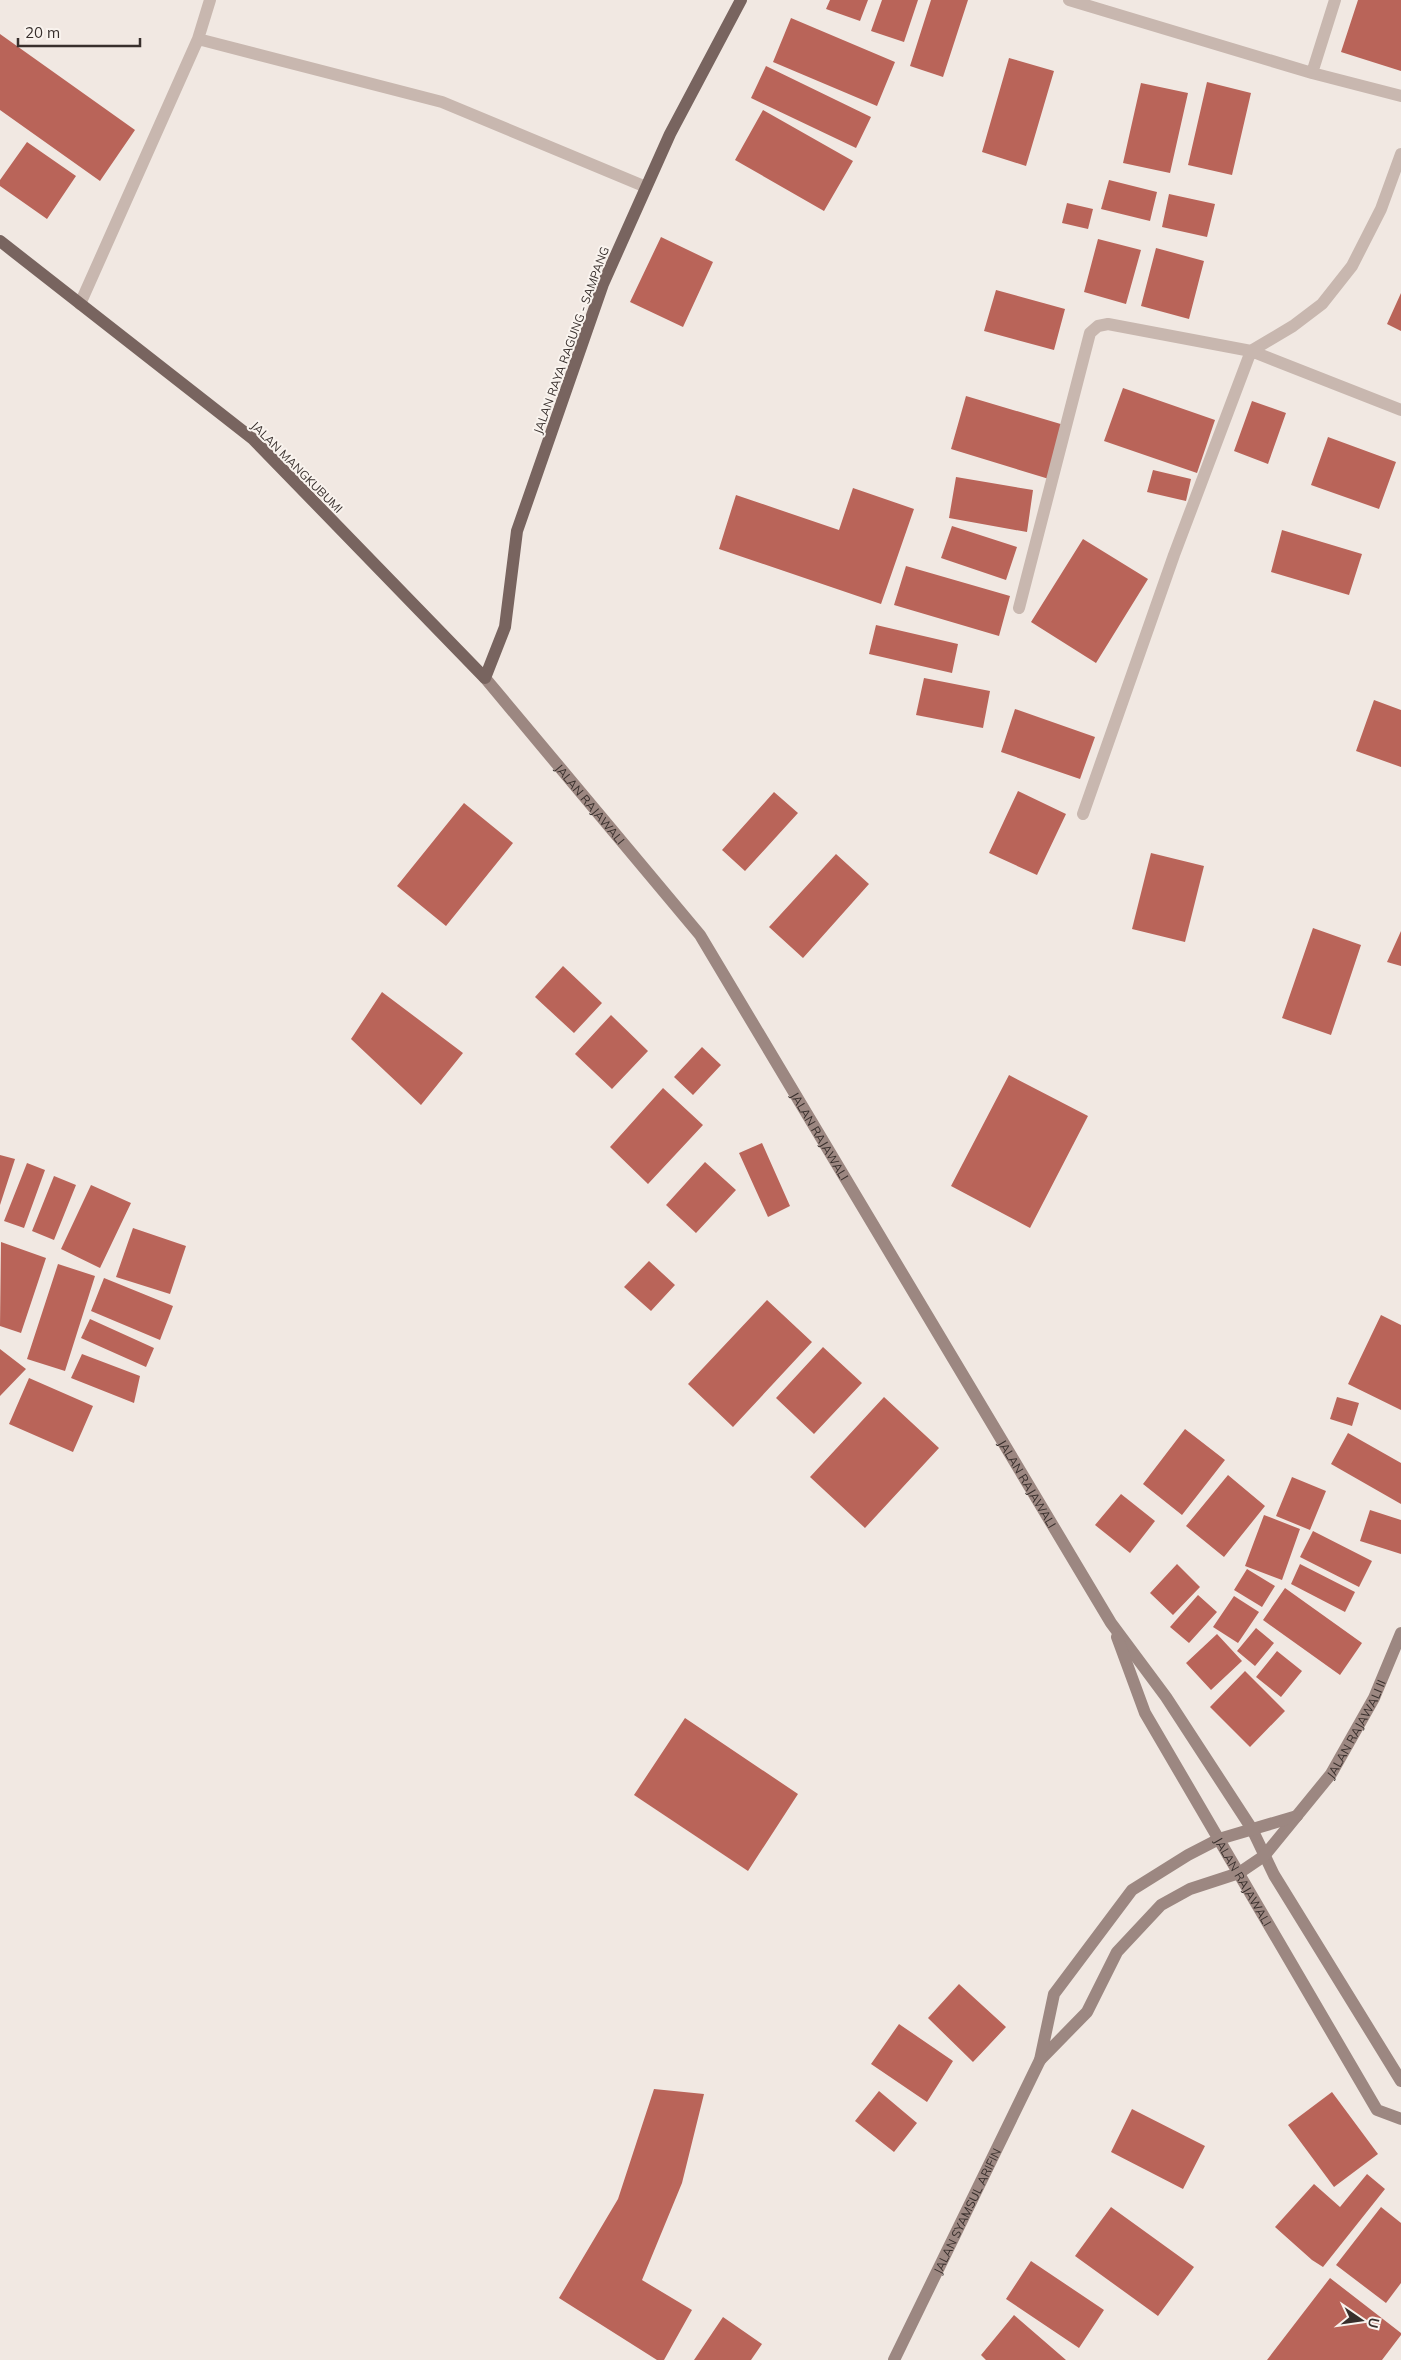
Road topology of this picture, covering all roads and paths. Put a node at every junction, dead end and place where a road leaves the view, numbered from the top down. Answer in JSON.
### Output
{"nodes":[{"id":1,"x":210,"y":0,"type":"edge"},
{"id":2,"x":741,"y":0,"type":"edge"},
{"id":3,"x":1069,"y":0,"type":"edge"},
{"id":4,"x":1335,"y":0,"type":"edge"},
{"id":5,"x":1109,"y":5,"type":"edge"},
{"id":6,"x":198,"y":39,"type":"junction"},
{"id":7,"x":1312,"y":73,"type":"junction"},
{"id":8,"x":1401,"y":96,"type":"edge"},
{"id":9,"x":1401,"y":154,"type":"edge"},
{"id":10,"x":646,"y":187,"type":"junction"},
{"id":11,"x":0,"y":241,"type":"edge"},
{"id":12,"x":80,"y":304,"type":"junction"},
{"id":13,"x":1252,"y":351,"type":"junction"},
{"id":14,"x":1401,"y":410,"type":"edge"},
{"id":15,"x":1019,"y":608,"type":"dead end"},
{"id":16,"x":485,"y":678,"type":"junction"},
{"id":17,"x":1083,"y":814,"type":"dead end"},
{"id":18,"x":1111,"y":1623,"type":"junction"},
{"id":19,"x":1401,"y":1633,"type":"edge"},
{"id":20,"x":1297,"y":1816,"type":"junction"},
{"id":21,"x":1252,"y":1828,"type":"junction"},
{"id":22,"x":1219,"y":1839,"type":"junction"},
{"id":23,"x":1264,"y":1856,"type":"junction"},
{"id":24,"x":1239,"y":1873,"type":"junction"},
{"id":25,"x":1040,"y":2060,"type":"junction"},
{"id":26,"x":1401,"y":2081,"type":"edge"},
{"id":27,"x":1401,"y":2119,"type":"edge"},
{"id":28,"x":894,"y":2360,"type":"edge"}],
"edges":[{"from":1,"to":6,"type":"street"},
{"from":2,"to":10,"type":"main road","name":"JALAN RAYA RAGUNG - SAMPANG"},
{"from":3,"to":5,"type":"street"},
{"from":4,"to":7,"type":"street"},
{"from":5,"to":7,"type":"street"},
{"from":6,"to":10,"type":"street"},
{"from":6,"to":12,"type":"street"},
{"from":7,"to":8,"type":"street"},
{"from":9,"to":13,"type":"street"},
{"from":10,"to":16,"type":"main road","name":"JALAN RAYA RAGUNG - SAMPANG"},
{"from":11,"to":12,"type":"main road","name":"JALAN MANGKUBUMI"},
{"from":12,"to":16,"type":"main road","name":"JALAN MANGKUBUMI"},
{"from":13,"to":14,"type":"street"},
{"from":13,"to":15,"type":"street"},
{"from":13,"to":17,"type":"street"},
{"from":16,"to":18,"type":"main road","name":"JALAN RAJAWALI"},
{"from":18,"to":21,"type":"main road","name":"JALAN RAJAWALI"},
{"from":18,"to":22,"type":"main road","name":"JALAN RAJAWALI"},
{"from":19,"to":20,"type":"main road","name":"JALAN RAJAWALI II"},
{"from":20,"to":21,"type":"main road","name":"JALAN SYAMSUL ARIFIN"},
{"from":20,"to":23,"type":"main road","name":"JALAN RAJAWALI II"},
{"from":21,"to":22,"type":"main road","name":"JALAN SYAMSUL ARIFIN"},
{"from":21,"to":23,"type":"main road","name":"JALAN RAJAWALI"},
{"from":22,"to":24,"type":"main road","name":"JALAN RAJAWALI"},
{"from":22,"to":25,"type":"main road","name":"JALAN SYAMSUL ARIFIN"},
{"from":23,"to":24,"type":"main road","name":"JALAN SYAMSUL ARIFIN"},
{"from":23,"to":26,"type":"main road","name":"JALAN RAJAWALI"},
{"from":24,"to":25,"type":"main road","name":"JALAN SYAMSUL ARIFIN"},
{"from":24,"to":27,"type":"main road","name":"JALAN RAJAWALI"},
{"from":25,"to":28,"type":"main road","name":"JALAN SYAMSUL ARIFIN"}]}
